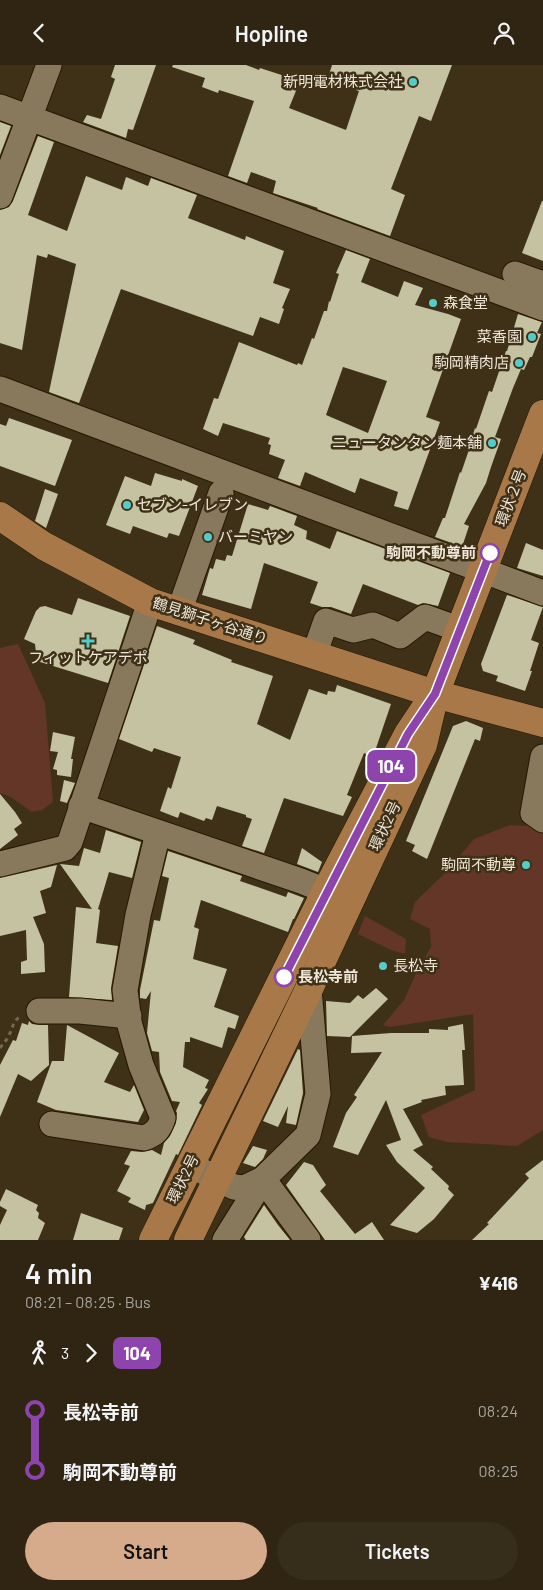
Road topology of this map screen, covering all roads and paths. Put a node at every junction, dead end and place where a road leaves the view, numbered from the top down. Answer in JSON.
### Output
{"nodes":[{"id":1,"x":49,"y":65,"type":"edge"},
{"id":2,"x":0,"y":107,"type":"edge"},
{"id":3,"x":30,"y":118,"type":"junction"},
{"id":4,"x":0,"y":196,"type":"edge"},
{"id":5,"x":515,"y":274,"type":"dead end"},
{"id":6,"x":543,"y":284,"type":"edge"},
{"id":7,"x":543,"y":308,"type":"edge"},
{"id":8,"x":0,"y":389,"type":"edge"},
{"id":9,"x":543,"y":414,"type":"edge"},
{"id":10,"x":221,"y":493,"type":"dead end"},
{"id":11,"x":0,"y":516,"type":"edge"},
{"id":12,"x":483,"y":571,"type":"junction"},
{"id":13,"x":543,"y":593,"type":"edge"},
{"id":14,"x":150,"y":602,"type":"junction"},
{"id":15,"x":179,"y":612,"type":"junction"},
{"id":16,"x":460,"y":630,"type":"junction"},
{"id":17,"x":314,"y":655,"type":"junction"},
{"id":18,"x":435,"y":694,"type":"junction"},
{"id":19,"x":543,"y":723,"type":"edge"},
{"id":20,"x":543,"y":757,"type":"edge"},
{"id":21,"x":81,"y":806,"type":"junction"},
{"id":22,"x":543,"y":820,"type":"edge"},
{"id":23,"x":158,"y":833,"type":"junction"},
{"id":24,"x":0,"y":864,"type":"edge"},
{"id":25,"x":326,"y":891,"type":"junction"},
{"id":26,"x":309,"y":989,"type":"junction"},
{"id":27,"x":31,"y":1013,"type":"joint"},
{"id":28,"x":129,"y":1017,"type":"junction"},
{"id":29,"x":0,"y":1047,"type":"edge"},
{"id":30,"x":52,"y":1124,"type":"dead end"},
{"id":31,"x":190,"y":1165,"type":"junction"},
{"id":32,"x":217,"y":1178,"type":"junction"},
{"id":33,"x":263,"y":1179,"type":"junction"},
{"id":34,"x":153,"y":1240,"type":"edge"},
{"id":35,"x":188,"y":1240,"type":"edge"},
{"id":36,"x":225,"y":1240,"type":"edge"},
{"id":37,"x":308,"y":1240,"type":"edge"}],
"edges":[{"from":1,"to":3,"type":"street"},
{"from":2,"to":3,"type":"street"},
{"from":3,"to":4,"type":"street"},
{"from":3,"to":7,"type":"street"},
{"from":5,"to":6,"type":"street"},
{"from":8,"to":12,"type":"street"},
{"from":9,"to":12,"type":"main road","name":"環状２号"},
{"from":10,"to":15,"type":"street"},
{"from":11,"to":14,"type":"main road","name":"鶴見獅子ヶ谷通り"},
{"from":12,"to":13,"type":"street"},
{"from":12,"to":16,"type":"main road","name":"環状２号"},
{"from":14,"to":15,"type":"main road","name":"鶴見獅子ヶ谷通り"},
{"from":14,"to":21,"type":"street"},
{"from":15,"to":17,"type":"main road","name":"鶴見獅子ヶ谷通り"},
{"from":16,"to":17,"type":"street"},
{"from":16,"to":18,"type":"main road","name":"環状２号"},
{"from":17,"to":18,"type":"main road","name":"鶴見獅子ヶ谷通り"},
{"from":18,"to":19,"type":"main road","name":"鶴見獅子ヶ谷通り"},
{"from":18,"to":25,"type":"main road","name":"環状2号"},
{"from":18,"to":26,"type":"main road","name":"環状2号"},
{"from":20,"to":22,"type":"street"},
{"from":21,"to":23,"type":"street"},
{"from":21,"to":24,"type":"street"},
{"from":23,"to":25,"type":"street"},
{"from":23,"to":28,"type":"street"},
{"from":25,"to":31,"type":"main road","name":"環状2号"},
{"from":26,"to":32,"type":"main road","name":"環状2号"},
{"from":26,"to":33,"type":"street"},
{"from":27,"to":28,"type":"street"},
{"from":27,"to":29,"type":"path"},
{"from":28,"to":30,"type":"street"},
{"from":31,"to":32,"type":"street"},
{"from":31,"to":34,"type":"main road","name":"環状2号"},
{"from":32,"to":33,"type":"street"},
{"from":32,"to":35,"type":"main road","name":"環状2号"},
{"from":33,"to":36,"type":"street"},
{"from":33,"to":37,"type":"street"}]}
